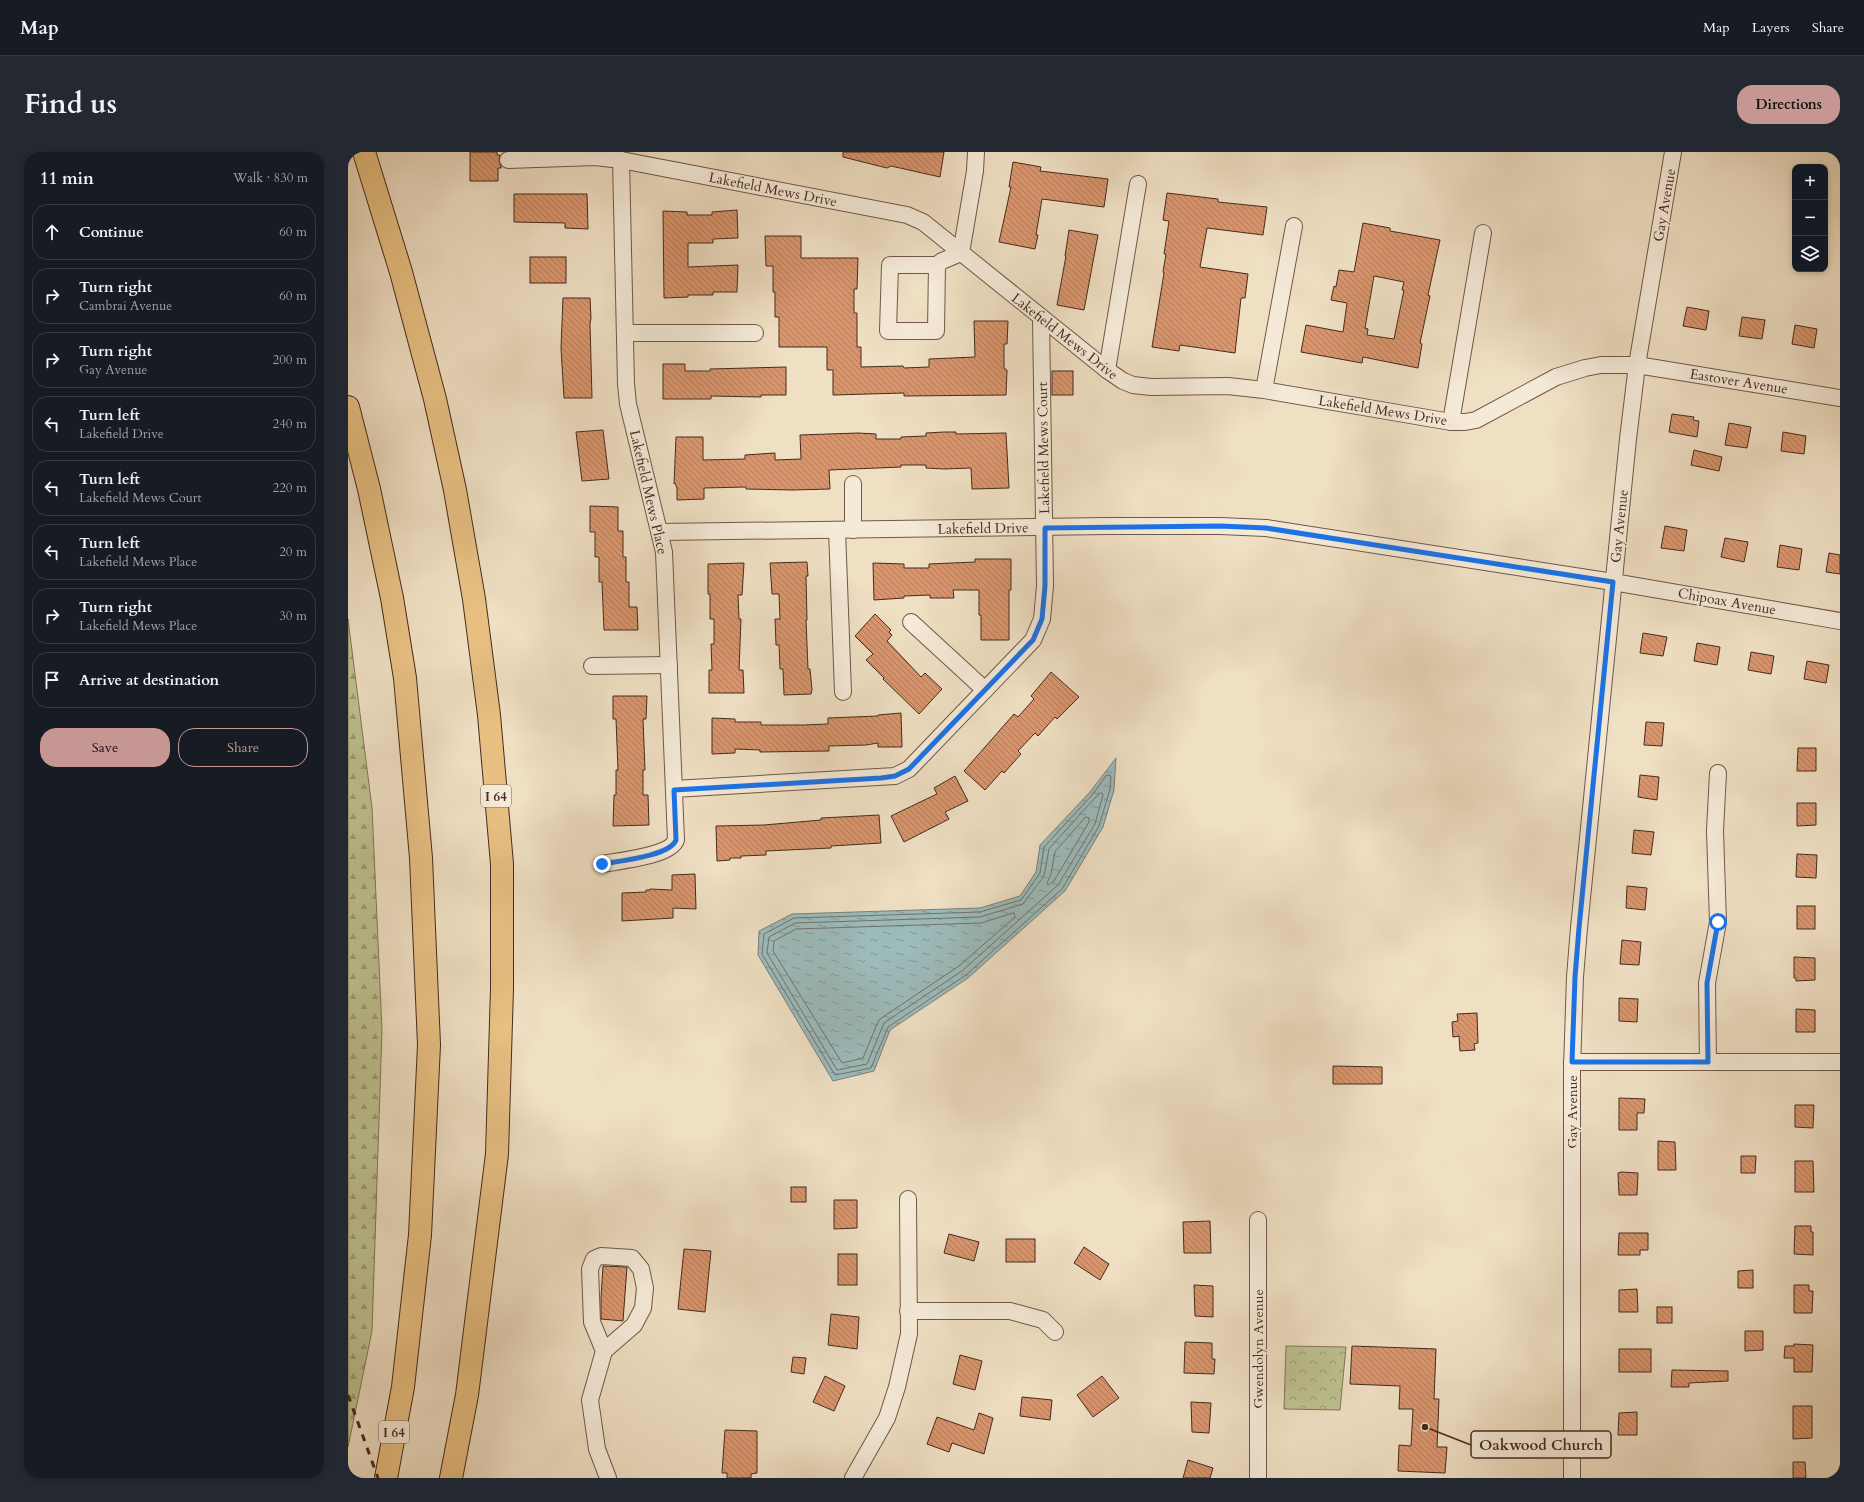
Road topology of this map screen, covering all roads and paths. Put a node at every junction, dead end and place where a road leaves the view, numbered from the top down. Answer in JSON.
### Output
{"nodes":[{"id":1,"x":364,"y":152,"type":"edge"},
{"id":2,"x":976,"y":152,"type":"edge"},
{"id":3,"x":1673,"y":152,"type":"edge"},
{"id":4,"x":508,"y":160,"type":"dead end"},
{"id":5,"x":621,"y":160,"type":"junction"},
{"id":6,"x":1138,"y":184,"type":"dead end"},
{"id":7,"x":1294,"y":226,"type":"dead end"},
{"id":8,"x":1483,"y":234,"type":"dead end"},
{"id":9,"x":961,"y":253,"type":"junction"},
{"id":10,"x":937,"y":265,"type":"junction"},
{"id":11,"x":1041,"y":318,"type":"junction"},
{"id":12,"x":625,"y":333,"type":"junction"},
{"id":13,"x":755,"y":333,"type":"dead end"},
{"id":14,"x":1637,"y":365,"type":"junction"},
{"id":15,"x":1106,"y":370,"type":"junction"},
{"id":16,"x":1264,"y":390,"type":"junction"},
{"id":17,"x":1840,"y":398,"type":"edge"},
{"id":18,"x":348,"y":407,"type":"edge"},
{"id":19,"x":1451,"y":422,"type":"junction"},
{"id":20,"x":853,"y":484,"type":"dead end"},
{"id":21,"x":1045,"y":528,"type":"junction"},
{"id":22,"x":837,"y":530,"type":"junction"},
{"id":23,"x":853,"y":530,"type":"junction"},
{"id":24,"x":660,"y":532,"type":"junction"},
{"id":25,"x":1613,"y":582,"type":"junction"},
{"id":26,"x":1840,"y":621,"type":"edge"},
{"id":27,"x":911,"y":622,"type":"dead end"},
{"id":28,"x":669,"y":665,"type":"junction"},
{"id":29,"x":592,"y":666,"type":"dead end"},
{"id":30,"x":985,"y":690,"type":"junction"},
{"id":31,"x":843,"y":692,"type":"dead end"},
{"id":32,"x":1718,"y":772,"type":"dead end"},
{"id":33,"x":674,"y":790,"type":"junction"},
{"id":34,"x":602,"y":864,"type":"dead end"},
{"id":35,"x":1572,"y":1062,"type":"junction"},
{"id":36,"x":1708,"y":1062,"type":"junction"},
{"id":37,"x":1840,"y":1062,"type":"edge"},
{"id":38,"x":908,"y":1199,"type":"dead end"},
{"id":39,"x":1258,"y":1220,"type":"dead end"},
{"id":40,"x":908,"y":1311,"type":"junction"},
{"id":41,"x":1055,"y":1332,"type":"dead end"},
{"id":42,"x":604,"y":1351,"type":"junction"},
{"id":43,"x":386,"y":1478,"type":"edge"},
{"id":44,"x":451,"y":1478,"type":"edge"},
{"id":45,"x":608,"y":1478,"type":"edge"},
{"id":46,"x":853,"y":1478,"type":"edge"},
{"id":47,"x":1258,"y":1478,"type":"edge"},
{"id":48,"x":1572,"y":1478,"type":"edge"}],
"edges":[{"from":1,"to":44,"type":"highway","number":"I 64"},
{"from":2,"to":9,"type":"street"},
{"from":3,"to":14,"type":"street","name":"Gay Avenue"},
{"from":4,"to":5,"type":"street","name":"Lakefield Mews Drive"},
{"from":5,"to":9,"type":"street","name":"Lakefield Mews Drive"},
{"from":5,"to":12,"type":"street","name":"Lakefield Mews Place"},
{"from":6,"to":15,"type":"street"},
{"from":7,"to":16,"type":"street"},
{"from":8,"to":19,"type":"street"},
{"from":9,"to":10,"type":"street"},
{"from":9,"to":11,"type":"street","name":"Lakefield Mews Drive"},
{"from":10,"to":10,"type":"street"},
{"from":11,"to":15,"type":"street","name":"Lakefield Mews Drive"},
{"from":11,"to":21,"type":"street","name":"Lakefield Mews Court"},
{"from":12,"to":13,"type":"street"},
{"from":12,"to":24,"type":"street","name":"Lakefield Mews Place"},
{"from":14,"to":17,"type":"street","name":"Eastover Avenue"},
{"from":14,"to":19,"type":"street","name":"Lakefield Mews Drive"},
{"from":14,"to":25,"type":"street","name":"Gay Avenue"},
{"from":15,"to":16,"type":"street","name":"Lakefield Mews Drive"},
{"from":16,"to":19,"type":"street","name":"Lakefield Mews Drive"},
{"from":18,"to":43,"type":"highway","number":"I 64"},
{"from":20,"to":23,"type":"street"},
{"from":21,"to":23,"type":"street","name":"Lakefield Drive"},
{"from":21,"to":25,"type":"street","name":"Lakefield Drive"},
{"from":21,"to":30,"type":"street","name":"Lakefield Mews Court"},
{"from":22,"to":23,"type":"street","name":"Lakefield Drive"},
{"from":22,"to":24,"type":"street","name":"Lakefield Drive"},
{"from":22,"to":31,"type":"street"},
{"from":24,"to":28,"type":"street","name":"Lakefield Mews Place"},
{"from":25,"to":26,"type":"street","name":"Chipoax Avenue"},
{"from":25,"to":35,"type":"street","name":"Gay Avenue"},
{"from":27,"to":30,"type":"street"},
{"from":28,"to":29,"type":"street"},
{"from":28,"to":33,"type":"street","name":"Lakefield Mews Place"},
{"from":30,"to":33,"type":"street","name":"Lakefield Mews Court"},
{"from":32,"to":36,"type":"street"},
{"from":33,"to":34,"type":"street","name":"Lakefield Mews Place"},
{"from":35,"to":36,"type":"street"},
{"from":35,"to":48,"type":"street","name":"Gay Avenue"},
{"from":36,"to":37,"type":"street"},
{"from":38,"to":40,"type":"street"},
{"from":39,"to":47,"type":"street","name":"Gwendolyn Avenue"},
{"from":40,"to":41,"type":"street"},
{"from":40,"to":46,"type":"street"},
{"from":42,"to":42,"type":"street"},
{"from":42,"to":45,"type":"street"}]}
